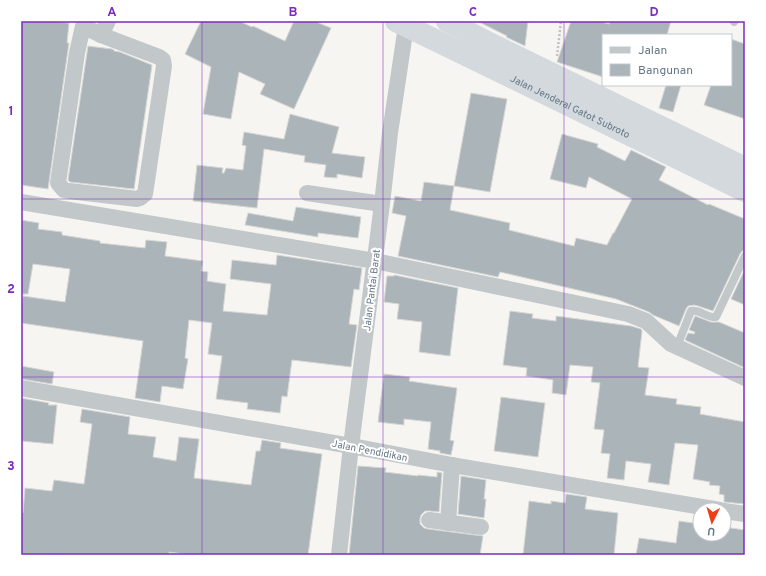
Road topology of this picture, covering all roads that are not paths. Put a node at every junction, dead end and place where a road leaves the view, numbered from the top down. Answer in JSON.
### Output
{"nodes":[{"id":1,"x":447,"y":21,"type":"edge"},
{"id":2,"x":401,"y":24,"type":"edge"},
{"id":3,"x":104,"y":28,"type":"edge"},
{"id":4,"x":484,"y":52,"type":"junction"},
{"id":5,"x":745,"y":168,"type":"edge"},
{"id":6,"x":745,"y":191,"type":"edge"},
{"id":7,"x":308,"y":193,"type":"dead end"},
{"id":8,"x":21,"y":202,"type":"edge"},
{"id":9,"x":382,"y":204,"type":"junction"},
{"id":10,"x":745,"y":256,"type":"edge"},
{"id":11,"x":375,"y":261,"type":"junction"},
{"id":12,"x":701,"y":357,"type":"junction"},
{"id":13,"x":745,"y":378,"type":"edge"},
{"id":14,"x":21,"y":388,"type":"edge"},
{"id":15,"x":351,"y":446,"type":"junction"},
{"id":16,"x":452,"y":465,"type":"junction"},
{"id":17,"x":692,"y":505,"type":"edge"},
{"id":18,"x":732,"y":512,"type":"edge"},
{"id":19,"x":745,"y":514,"type":"edge"},
{"id":20,"x":429,"y":520,"type":"dead end"},
{"id":21,"x":448,"y":523,"type":"junction"},
{"id":22,"x":482,"y":528,"type":"dead end"},
{"id":23,"x":339,"y":555,"type":"edge"}],
"edges":[{"from":1,"to":4,"type":"highway","name":"Jalan Jenderal Gatot Subroto"},
{"from":2,"to":4,"type":"highway","name":"Jalan Jenderal Gatot Subroto"},
{"from":2,"to":9,"type":"street","name":"Jalan Pantai Barat"},
{"from":3,"to":3,"type":"street"},
{"from":4,"to":5,"type":"highway","name":"Jalan Jenderal Gatot Subroto"},
{"from":4,"to":6,"type":"highway","name":"Jalan Jenderal Gatot Subroto"},
{"from":7,"to":9,"type":"street"},
{"from":8,"to":11,"type":"street"},
{"from":9,"to":11,"type":"street","name":"Jalan Pantai Barat"},
{"from":10,"to":12,"type":"lane"},
{"from":11,"to":12,"type":"street"},
{"from":11,"to":15,"type":"street","name":"Jalan Pantai Barat"},
{"from":12,"to":13,"type":"street"},
{"from":14,"to":15,"type":"street","name":"Jalan Pendidikan"},
{"from":15,"to":16,"type":"street","name":"Jalan Pendidikan"},
{"from":15,"to":23,"type":"street","name":"Jalan Pantai Barat"},
{"from":16,"to":17,"type":"street","name":"Jalan Pendidikan"},
{"from":16,"to":21,"type":"street"},
{"from":18,"to":19,"type":"street"},
{"from":20,"to":21,"type":"street"},
{"from":21,"to":22,"type":"street"}]}
